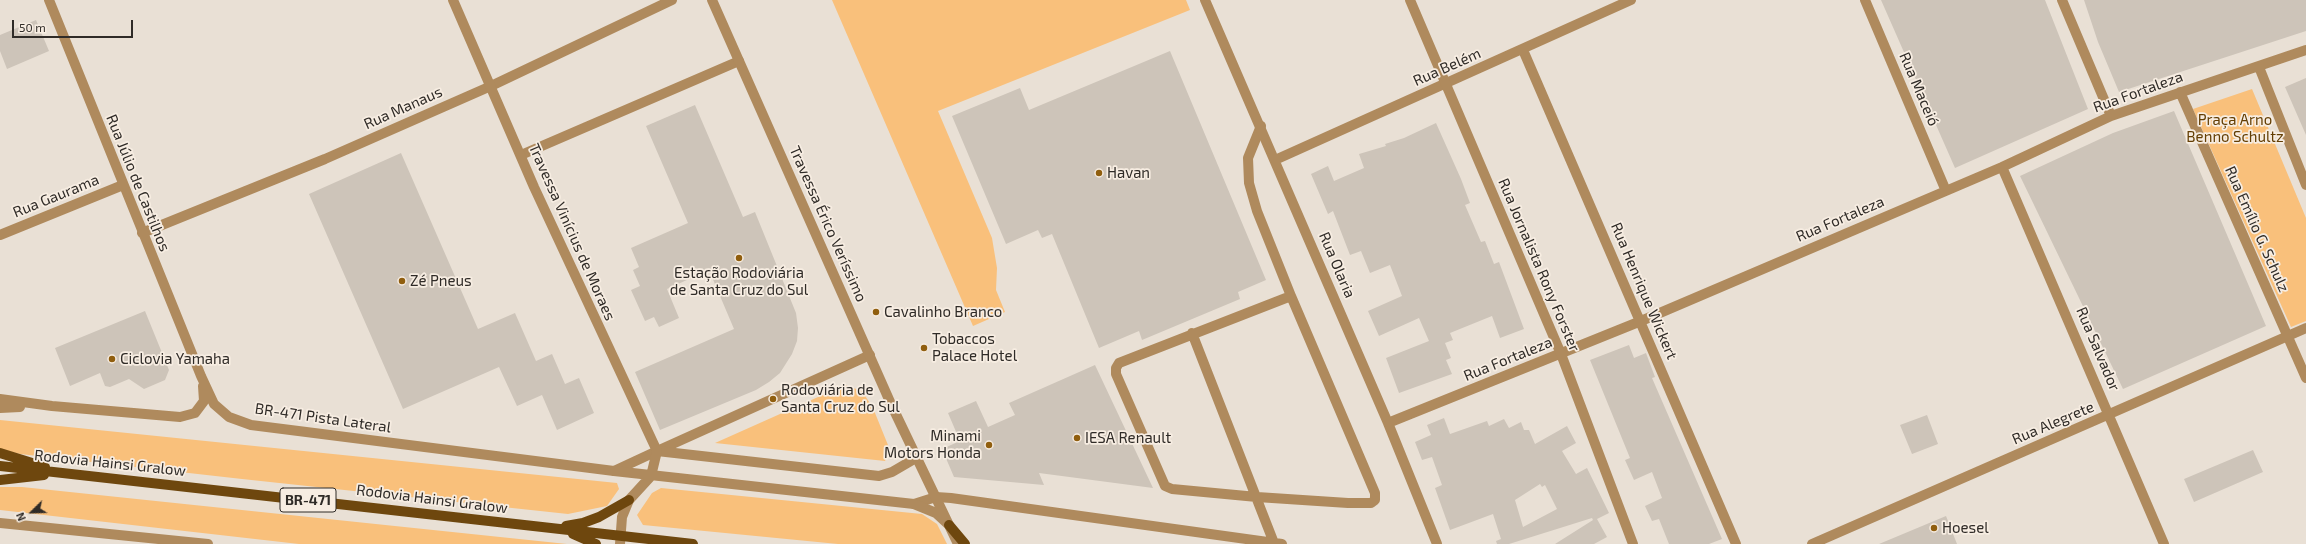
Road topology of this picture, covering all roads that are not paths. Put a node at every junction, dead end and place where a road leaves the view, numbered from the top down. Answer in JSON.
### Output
{"nodes":[{"id":1,"x":49,"y":0,"type":"edge"},
{"id":2,"x":453,"y":0,"type":"edge"},
{"id":3,"x":672,"y":0,"type":"edge"},
{"id":4,"x":712,"y":0,"type":"edge"},
{"id":5,"x":1205,"y":0,"type":"edge"},
{"id":6,"x":1410,"y":0,"type":"edge"},
{"id":7,"x":1631,"y":0,"type":"edge"},
{"id":8,"x":1865,"y":0,"type":"edge"},
{"id":9,"x":2062,"y":0,"type":"edge"},
{"id":10,"x":1523,"y":50,"type":"junction"},
{"id":11,"x":2306,"y":50,"type":"edge"},
{"id":12,"x":739,"y":61,"type":"junction"},
{"id":13,"x":2259,"y":67,"type":"junction"},
{"id":14,"x":1446,"y":84,"type":"junction"},
{"id":15,"x":491,"y":86,"type":"junction"},
{"id":16,"x":2180,"y":92,"type":"junction"},
{"id":17,"x":2111,"y":116,"type":"junction"},
{"id":18,"x":1261,"y":126,"type":"junction"},
{"id":19,"x":521,"y":155,"type":"junction"},
{"id":20,"x":1275,"y":160,"type":"junction"},
{"id":21,"x":2002,"y":167,"type":"junction"},
{"id":22,"x":2306,"y":185,"type":"edge"},
{"id":23,"x":123,"y":186,"type":"junction"},
{"id":24,"x":1946,"y":191,"type":"junction"},
{"id":25,"x":142,"y":233,"type":"junction"},
{"id":26,"x":0,"y":235,"type":"edge"},
{"id":27,"x":1291,"y":296,"type":"junction"},
{"id":28,"x":1641,"y":320,"type":"junction"},
{"id":29,"x":2306,"y":328,"type":"edge"},
{"id":30,"x":1192,"y":334,"type":"junction"},
{"id":31,"x":2288,"y":336,"type":"junction"},
{"id":32,"x":1561,"y":354,"type":"junction"},
{"id":33,"x":870,"y":355,"type":"junction"},
{"id":34,"x":201,"y":376,"type":"junction"},
{"id":35,"x":2306,"y":378,"type":"edge"},
{"id":36,"x":0,"y":399,"type":"edge"},
{"id":37,"x":52,"y":406,"type":"junction"},
{"id":38,"x":0,"y":408,"type":"edge"},
{"id":39,"x":2110,"y":415,"type":"junction"},
{"id":40,"x":1388,"y":423,"type":"junction"},
{"id":41,"x":656,"y":451,"type":"junction"},
{"id":42,"x":0,"y":453,"type":"edge"},
{"id":43,"x":916,"y":458,"type":"junction"},
{"id":44,"x":0,"y":466,"type":"edge"},
{"id":45,"x":614,"y":471,"type":"junction"},
{"id":46,"x":64,"y":473,"type":"junction"},
{"id":47,"x":651,"y":476,"type":"junction"},
{"id":48,"x":0,"y":480,"type":"edge"},
{"id":49,"x":936,"y":497,"type":"junction"},
{"id":50,"x":1257,"y":497,"type":"junction"},
{"id":51,"x":630,"y":500,"type":"junction"},
{"id":52,"x":914,"y":504,"type":"junction"},
{"id":53,"x":0,"y":523,"type":"edge"},
{"id":54,"x":949,"y":525,"type":"junction"},
{"id":55,"x":552,"y":528,"type":"junction"},
{"id":56,"x":620,"y":540,"type":"edge"},
{"id":57,"x":208,"y":544,"type":"edge"},
{"id":58,"x":596,"y":544,"type":"edge"},
{"id":59,"x":693,"y":544,"type":"edge"},
{"id":60,"x":958,"y":544,"type":"edge"},
{"id":61,"x":965,"y":544,"type":"edge"},
{"id":62,"x":1278,"y":544,"type":"edge"},
{"id":63,"x":1436,"y":544,"type":"edge"},
{"id":64,"x":1633,"y":544,"type":"edge"},
{"id":65,"x":1736,"y":544,"type":"edge"},
{"id":66,"x":1812,"y":544,"type":"edge"},
{"id":67,"x":2164,"y":544,"type":"edge"}],
"edges":[{"from":1,"to":23,"type":"street","name":"Rua Júlio de Castilhos"},
{"from":2,"to":15,"type":"street","name":"Travessa Vinícius de Moraes"},
{"from":3,"to":15,"type":"street","name":"Rua Manaus"},
{"from":4,"to":12,"type":"street","name":"Travessa Érico Veríssimo"},
{"from":5,"to":18,"type":"street","name":"Rua Olaria"},
{"from":6,"to":14,"type":"street","name":"Rua Jornalista Rony Forster"},
{"from":7,"to":10,"type":"street","name":"Rua Belém"},
{"from":8,"to":24,"type":"street","name":"Rua Maceió"},
{"from":9,"to":17,"type":"street"},
{"from":10,"to":14,"type":"street","name":"Rua Belém"},
{"from":10,"to":28,"type":"street","name":"Rua Henrique Wickert"},
{"from":11,"to":13,"type":"street","name":"Rua Fortaleza"},
{"from":12,"to":19,"type":"street"},
{"from":12,"to":33,"type":"street","name":"Travessa Érico Veríssimo"},
{"from":13,"to":16,"type":"street","name":"Rua Fortaleza"},
{"from":13,"to":22,"type":"street"},
{"from":14,"to":20,"type":"street","name":"Rua Belém"},
{"from":14,"to":32,"type":"street","name":"Rua Jornalista Rony Forster"},
{"from":15,"to":19,"type":"street","name":"Travessa Vinícius de Moraes"},
{"from":15,"to":25,"type":"street","name":"Rua Manaus"},
{"from":16,"to":17,"type":"street","name":"Rua Fortaleza"},
{"from":16,"to":31,"type":"street","name":"Rua Emílio G. Schulz"},
{"from":17,"to":21,"type":"street","name":"Rua Fortaleza"},
{"from":18,"to":20,"type":"street","name":"Rua Olaria"},
{"from":18,"to":27,"type":"street"},
{"from":19,"to":41,"type":"street","name":"Travessa Vinícius de Moraes"},
{"from":20,"to":40,"type":"street","name":"Rua Olaria"},
{"from":21,"to":24,"type":"street","name":"Rua Fortaleza"},
{"from":21,"to":39,"type":"street","name":"Rua Salvador"},
{"from":23,"to":25,"type":"street","name":"Rua Júlio de Castilhos"},
{"from":23,"to":26,"type":"street","name":"Rua Gaurama"},
{"from":24,"to":28,"type":"street","name":"Rua Fortaleza"},
{"from":25,"to":34,"type":"street","name":"Rua Júlio de Castilhos"},
{"from":27,"to":30,"type":"street"},
{"from":27,"to":50,"type":"street"},
{"from":28,"to":32,"type":"street","name":"Rua Fortaleza"},
{"from":28,"to":65,"type":"street","name":"Rua Henrique Wickert"},
{"from":29,"to":31,"type":"street","name":"Rua Alegrete"},
{"from":30,"to":50,"type":"street"},
{"from":30,"to":50,"type":"street"},
{"from":31,"to":35,"type":"street","name":"Rua Emílio G. Schulz"},
{"from":31,"to":39,"type":"street","name":"Rua Alegrete"},
{"from":32,"to":40,"type":"street","name":"Rua Fortaleza"},
{"from":32,"to":64,"type":"street","name":"Rua Jornalista Rony Forster"},
{"from":33,"to":41,"type":"street"},
{"from":33,"to":43,"type":"street","name":"Travessa Érico Veríssimo"},
{"from":34,"to":37,"type":"street"},
{"from":34,"to":45,"type":"street","name":"BR-471 Pista Lateral"},
{"from":36,"to":37,"type":"street"},
{"from":37,"to":38,"type":"street"},
{"from":39,"to":66,"type":"street","name":"Rua Alegrete"},
{"from":39,"to":67,"type":"street","name":"Rua Salvador"},
{"from":40,"to":63,"type":"street","name":"Rua Olaria"},
{"from":41,"to":43,"type":"street"},
{"from":41,"to":45,"type":"street"},
{"from":41,"to":47,"type":"street"},
{"from":42,"to":46,"type":"main road"},
{"from":43,"to":49,"type":"street","name":"Travessa Érico Veríssimo"},
{"from":44,"to":46,"type":"main road","name":"Rodovia Hainsi Gralow","number":"BR-471"},
{"from":45,"to":47,"type":"street","name":"BR-471 Pista Lateral"},
{"from":46,"to":48,"type":"main road"},
{"from":46,"to":55,"type":"main road","name":"Rodovia Hainsi Gralow","number":"BR-471"},
{"from":47,"to":51,"type":"street"},
{"from":47,"to":52,"type":"street","name":"BR-471 Pista Lateral"},
{"from":49,"to":52,"type":"street"},
{"from":49,"to":54,"type":"street","name":"Travessa Érico Veríssimo"},
{"from":49,"to":62,"type":"street"},
{"from":50,"to":62,"type":"street"},
{"from":51,"to":55,"type":"main road"},
{"from":51,"to":56,"type":"street"},
{"from":52,"to":54,"type":"street"},
{"from":53,"to":57,"type":"street"},
{"from":54,"to":60,"type":"street","name":"Travessa Érico Veríssimo"},
{"from":54,"to":61,"type":"main road"},
{"from":55,"to":56,"type":"main road","name":"Rodovia Hainsi Gralow","number":"BR-471"},
{"from":55,"to":58,"type":"main road"},
{"from":56,"to":59,"type":"main road","name":"Rodovia Hainsi Gralow","number":"BR-471"}]}
